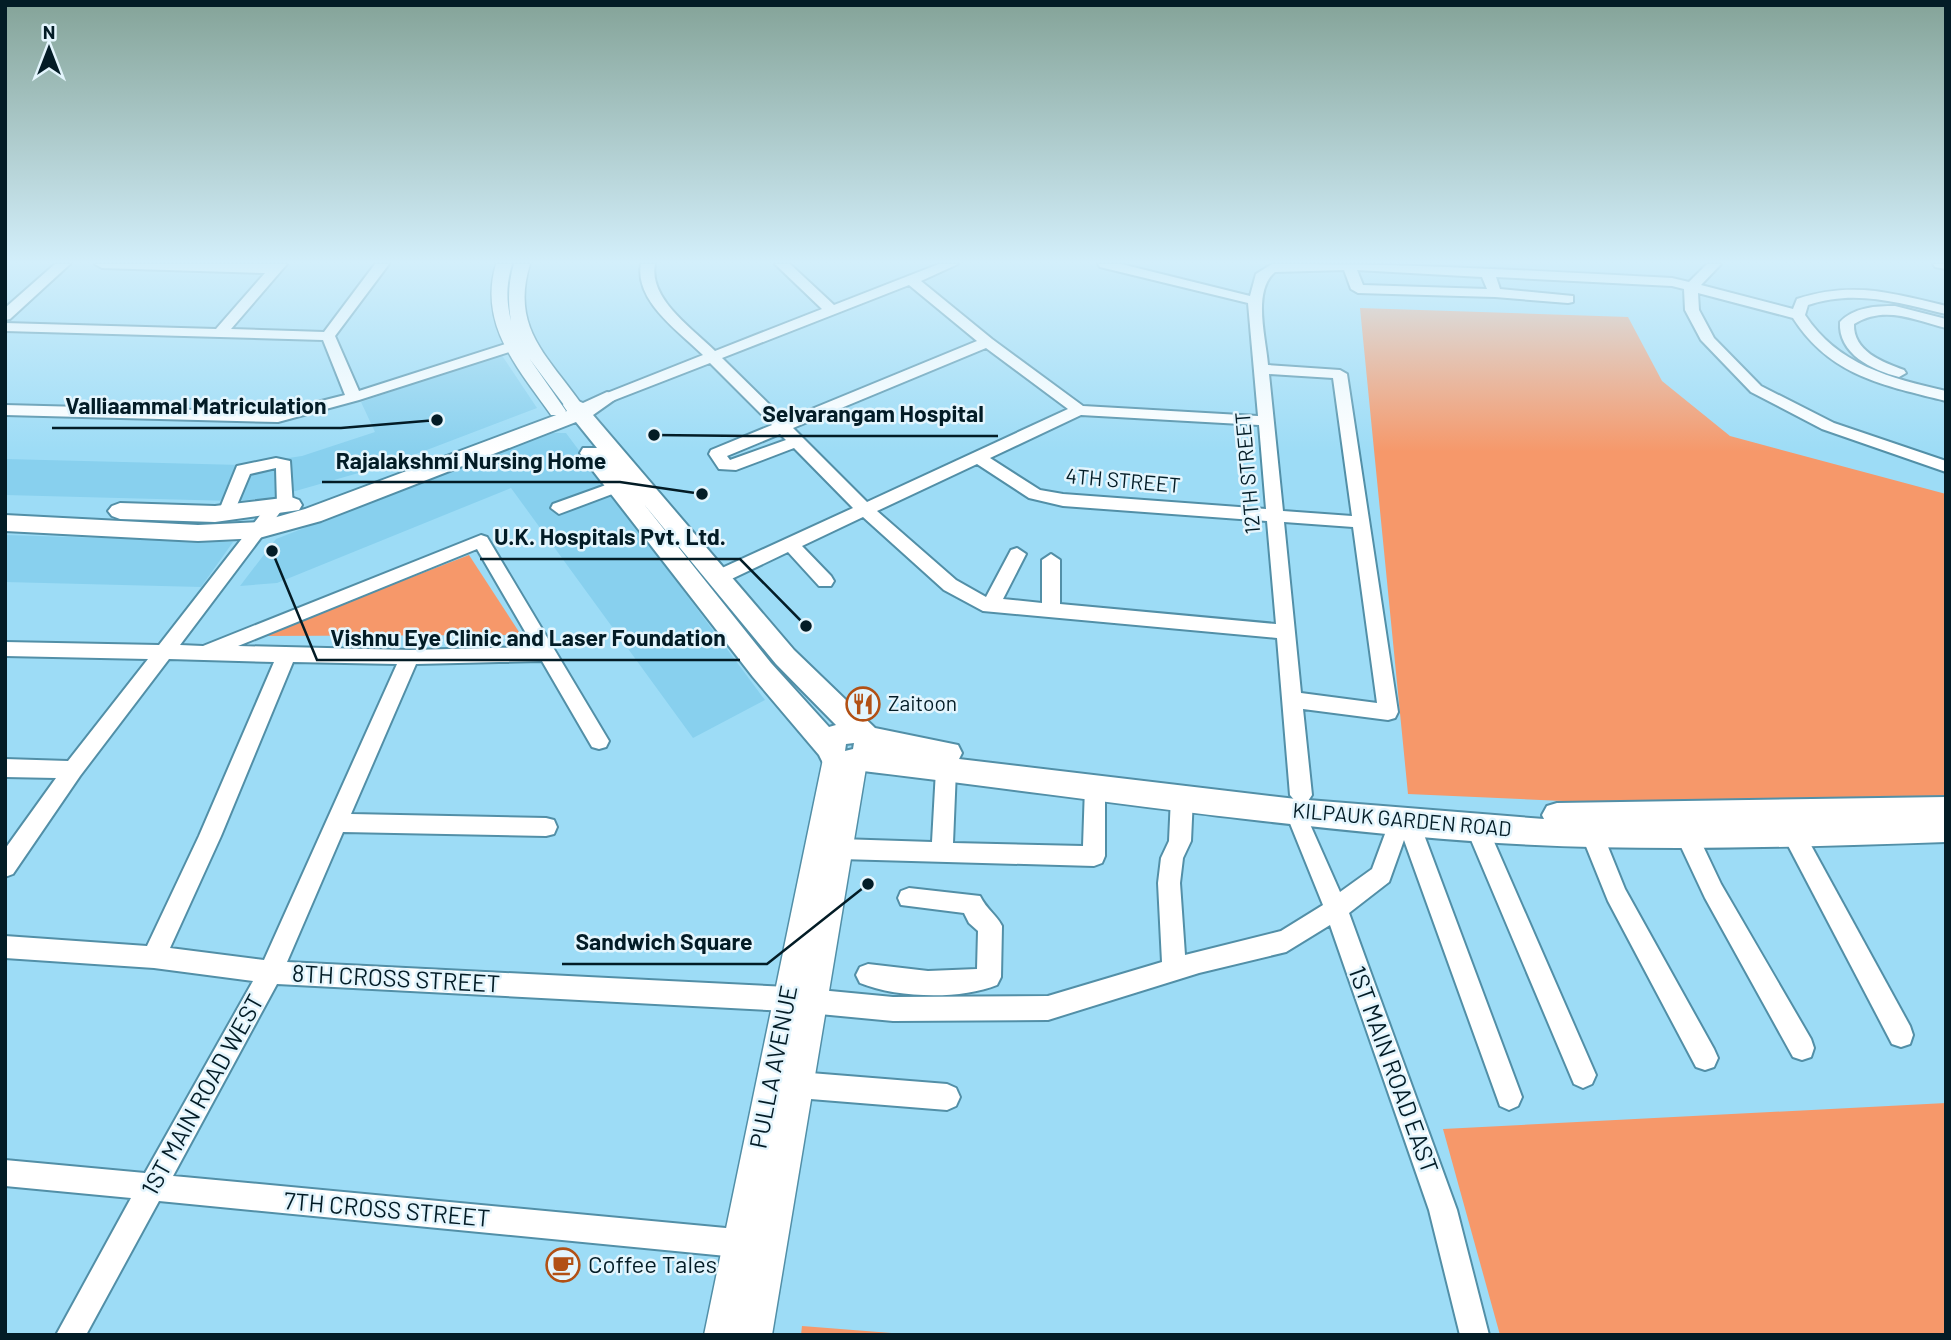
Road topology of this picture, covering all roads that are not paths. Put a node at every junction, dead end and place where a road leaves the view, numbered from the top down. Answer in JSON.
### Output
{"nodes":[{"id":1,"x":5,"y":327,"type":"edge"},
{"id":2,"x":226,"y":327,"type":"edge"},
{"id":3,"x":335,"y":327,"type":"edge"},
{"id":4,"x":504,"y":327,"type":"edge"},
{"id":5,"x":520,"y":327,"type":"edge"},
{"id":6,"x":683,"y":327,"type":"edge"},
{"id":7,"x":791,"y":327,"type":"edge"},
{"id":8,"x":968,"y":327,"type":"edge"},
{"id":9,"x":1257,"y":327,"type":"edge"},
{"id":10,"x":1701,"y":327,"type":"edge"},
{"id":11,"x":1804,"y":327,"type":"edge"},
{"id":12,"x":1846,"y":327,"type":"edge"},
{"id":13,"x":221,"y":332,"type":"junction"},
{"id":14,"x":328,"y":336,"type":"junction"},
{"id":15,"x":987,"y":342,"type":"junction"},
{"id":16,"x":519,"y":344,"type":"junction"},
{"id":17,"x":712,"y":356,"type":"junction"},
{"id":18,"x":1261,"y":369,"type":"junction"},
{"id":19,"x":1946,"y":384,"type":"edge"},
{"id":20,"x":1946,"y":396,"type":"edge"},
{"id":21,"x":354,"y":397,"type":"junction"},
{"id":22,"x":607,"y":398,"type":"joint"},
{"id":23,"x":5,"y":410,"type":"edge"},
{"id":24,"x":1079,"y":410,"type":"junction"},
{"id":25,"x":569,"y":412,"type":"junction"},
{"id":26,"x":1266,"y":421,"type":"junction"},
{"id":27,"x":783,"y":426,"type":"junction"},
{"id":28,"x":797,"y":441,"type":"junction"},
{"id":29,"x":978,"y":457,"type":"junction"},
{"id":30,"x":1946,"y":467,"type":"edge"},
{"id":31,"x":617,"y":486,"type":"junction"},
{"id":32,"x":5,"y":507,"type":"edge"},
{"id":33,"x":279,"y":508,"type":"junction"},
{"id":34,"x":559,"y":508,"type":"dead end"},
{"id":35,"x":864,"y":509,"type":"junction"},
{"id":36,"x":226,"y":513,"type":"junction"},
{"id":37,"x":1275,"y":516,"type":"junction"},
{"id":38,"x":1360,"y":522,"type":"junction"},
{"id":39,"x":5,"y":523,"type":"edge"},
{"id":40,"x":259,"y":530,"type":"junction"},
{"id":41,"x":790,"y":544,"type":"junction"},
{"id":42,"x":1017,"y":554,"type":"dead end"},
{"id":43,"x":1051,"y":560,"type":"dead end"},
{"id":44,"x":717,"y":578,"type":"junction"},
{"id":45,"x":825,"y":581,"type":"dead end"},
{"id":46,"x":992,"y":604,"type":"junction"},
{"id":47,"x":1051,"y":610,"type":"junction"},
{"id":48,"x":1286,"y":632,"type":"junction"},
{"id":49,"x":5,"y":649,"type":"edge"},
{"id":50,"x":165,"y":652,"type":"junction"},
{"id":51,"x":202,"y":653,"type":"junction"},
{"id":52,"x":546,"y":654,"type":"junction"},
{"id":53,"x":286,"y":655,"type":"junction"},
{"id":54,"x":410,"y":657,"type":"junction"},
{"id":55,"x":1292,"y":700,"type":"junction"},
{"id":56,"x":599,"y":741,"type":"dead end"},
{"id":57,"x":851,"y":750,"type":"junction"},
{"id":58,"x":5,"y":768,"type":"edge"},
{"id":59,"x":947,"y":769,"type":"junction"},
{"id":60,"x":73,"y":770,"type":"junction"},
{"id":61,"x":1095,"y":787,"type":"junction"},
{"id":62,"x":1182,"y":797,"type":"junction"},
{"id":63,"x":1298,"y":803,"type":"junction"},
{"id":64,"x":1946,"y":809,"type":"edge"},
{"id":65,"x":1404,"y":822,"type":"junction"},
{"id":66,"x":338,"y":823,"type":"junction"},
{"id":67,"x":1819,"y":823,"type":"junction"},
{"id":68,"x":546,"y":827,"type":"dead end"},
{"id":69,"x":1476,"y":828,"type":"junction"},
{"id":70,"x":1946,"y":829,"type":"edge"},
{"id":71,"x":1592,"y":834,"type":"junction"},
{"id":72,"x":1686,"y":834,"type":"junction"},
{"id":73,"x":1793,"y":834,"type":"junction"},
{"id":74,"x":840,"y":849,"type":"junction"},
{"id":75,"x":942,"y":853,"type":"junction"},
{"id":76,"x":5,"y":867,"type":"edge"},
{"id":77,"x":909,"y":898,"type":"dead end"},
{"id":78,"x":1336,"y":909,"type":"junction"},
{"id":79,"x":5,"y":947,"type":"edge"},
{"id":80,"x":154,"y":957,"type":"junction"},
{"id":81,"x":1174,"y":970,"type":"junction"},
{"id":82,"x":271,"y":972,"type":"junction"},
{"id":83,"x":974,"y":982,"type":"junction"},
{"id":84,"x":800,"y":1000,"type":"junction"},
{"id":85,"x":979,"y":1008,"type":"junction"},
{"id":86,"x":893,"y":1009,"type":"junction"},
{"id":87,"x":1901,"y":1035,"type":"dead end"},
{"id":88,"x":1802,"y":1048,"type":"dead end"},
{"id":89,"x":1705,"y":1058,"type":"dead end"},
{"id":90,"x":1583,"y":1075,"type":"dead end"},
{"id":91,"x":798,"y":1085,"type":"junction"},
{"id":92,"x":947,"y":1097,"type":"dead end"},
{"id":93,"x":1510,"y":1097,"type":"dead end"},
{"id":94,"x":5,"y":1173,"type":"edge"},
{"id":95,"x":151,"y":1188,"type":"junction"},
{"id":96,"x":740,"y":1243,"type":"junction"},
{"id":97,"x":769,"y":1247,"type":"junction"},
{"id":98,"x":70,"y":1335,"type":"edge"},
{"id":99,"x":722,"y":1335,"type":"edge"},
{"id":100,"x":755,"y":1335,"type":"edge"},
{"id":101,"x":1475,"y":1335,"type":"edge"}],
"edges":[{"from":1,"to":13,"type":"street"},
{"from":2,"to":13,"type":"street"},
{"from":3,"to":14,"type":"street"},
{"from":4,"to":16,"type":"street"},
{"from":5,"to":16,"type":"street"},
{"from":6,"to":17,"type":"street"},
{"from":7,"to":17,"type":"street"},
{"from":8,"to":15,"type":"street"},
{"from":9,"to":18,"type":"street","name":"12TH STREET"},
{"from":10,"to":30,"type":"street"},
{"from":11,"to":20,"type":"street"},
{"from":12,"to":19,"type":"street"},
{"from":13,"to":14,"type":"street"},
{"from":14,"to":21,"type":"street"},
{"from":15,"to":24,"type":"street"},
{"from":15,"to":27,"type":"street"},
{"from":16,"to":21,"type":"street"},
{"from":16,"to":25,"type":"street"},
{"from":17,"to":22,"type":"street"},
{"from":17,"to":27,"type":"street"},
{"from":18,"to":26,"type":"street","name":"12TH STREET"},
{"from":18,"to":38,"type":"street"},
{"from":21,"to":23,"type":"street"},
{"from":22,"to":25,"type":"main road"},
{"from":24,"to":26,"type":"street"},
{"from":24,"to":29,"type":"street"},
{"from":25,"to":31,"type":"main road"},
{"from":25,"to":33,"type":"main road"},
{"from":25,"to":40,"type":"main road"},
{"from":25,"to":44,"type":"main road"},
{"from":26,"to":37,"type":"street","name":"12TH STREET"},
{"from":27,"to":28,"type":"street"},
{"from":27,"to":28,"type":"street"},
{"from":28,"to":35,"type":"street"},
{"from":29,"to":35,"type":"street"},
{"from":29,"to":37,"type":"street","name":"4TH STREET"},
{"from":31,"to":34,"type":"street"},
{"from":31,"to":57,"type":"main road"},
{"from":32,"to":36,"type":"main road"},
{"from":33,"to":36,"type":"main road"},
{"from":33,"to":36,"type":"street"},
{"from":33,"to":40,"type":"street"},
{"from":35,"to":41,"type":"street"},
{"from":35,"to":46,"type":"street"},
{"from":37,"to":38,"type":"street","name":"4TH STREET"},
{"from":37,"to":48,"type":"street","name":"12TH STREET"},
{"from":38,"to":55,"type":"street"},
{"from":39,"to":40,"type":"main road"},
{"from":40,"to":50,"type":"street"},
{"from":41,"to":44,"type":"street"},
{"from":41,"to":45,"type":"street"},
{"from":42,"to":46,"type":"street"},
{"from":43,"to":47,"type":"street"},
{"from":44,"to":57,"type":"main road"},
{"from":46,"to":47,"type":"street"},
{"from":47,"to":48,"type":"street"},
{"from":48,"to":55,"type":"street","name":"12TH STREET"},
{"from":49,"to":50,"type":"street"},
{"from":50,"to":51,"type":"street"},
{"from":50,"to":60,"type":"street"},
{"from":51,"to":52,"type":"street"},
{"from":51,"to":53,"type":"street"},
{"from":52,"to":54,"type":"street"},
{"from":52,"to":56,"type":"street"},
{"from":53,"to":54,"type":"street"},
{"from":53,"to":80,"type":"street"},
{"from":54,"to":66,"type":"street","name":"1ST MAIN ROAD WEST"},
{"from":55,"to":63,"type":"street","name":"12TH STREET"},
{"from":57,"to":59,"type":"main road","name":"KILPAUK GARDEN ROAD"},
{"from":57,"to":63,"type":"main road","name":"KILPAUK GARDEN ROAD"},
{"from":57,"to":74,"type":"street","name":"PULLA AVENUE"},
{"from":57,"to":84,"type":"street","name":"PULLA AVENUE"},
{"from":58,"to":60,"type":"street"},
{"from":59,"to":61,"type":"main road","name":"KILPAUK GARDEN ROAD"},
{"from":59,"to":75,"type":"street"},
{"from":60,"to":76,"type":"street"},
{"from":61,"to":62,"type":"main road","name":"KILPAUK GARDEN ROAD"},
{"from":61,"to":75,"type":"street"},
{"from":62,"to":63,"type":"main road","name":"KILPAUK GARDEN ROAD"},
{"from":62,"to":81,"type":"street"},
{"from":63,"to":65,"type":"main road","name":"KILPAUK GARDEN ROAD"},
{"from":63,"to":67,"type":"main road","name":"KILPAUK GARDEN ROAD"},
{"from":63,"to":78,"type":"street","name":"1ST MAIN ROAD EAST"},
{"from":64,"to":67,"type":"main road","name":"KILPAUK GARDEN ROAD"},
{"from":65,"to":69,"type":"main road","name":"KILPAUK GARDEN ROAD"},
{"from":65,"to":78,"type":"street","name":"8TH CROSS STREET"},
{"from":65,"to":93,"type":"street"},
{"from":66,"to":68,"type":"street"},
{"from":66,"to":82,"type":"street","name":"1ST MAIN ROAD WEST"},
{"from":67,"to":70,"type":"main road","name":"KILPAUK GARDEN ROAD"},
{"from":67,"to":73,"type":"main road","name":"KILPAUK GARDEN ROAD"},
{"from":69,"to":71,"type":"main road","name":"KILPAUK GARDEN ROAD"},
{"from":69,"to":90,"type":"street"},
{"from":71,"to":72,"type":"main road","name":"KILPAUK GARDEN ROAD"},
{"from":71,"to":89,"type":"street"},
{"from":72,"to":73,"type":"main road","name":"KILPAUK GARDEN ROAD"},
{"from":72,"to":88,"type":"street"},
{"from":73,"to":87,"type":"street"},
{"from":74,"to":75,"type":"street"},
{"from":74,"to":84,"type":"street","name":"PULLA AVENUE"},
{"from":77,"to":83,"type":"street"},
{"from":78,"to":81,"type":"street","name":"8TH CROSS STREET"},
{"from":78,"to":101,"type":"street","name":"1ST MAIN ROAD EAST"},
{"from":79,"to":80,"type":"street","name":"8TH CROSS STREET"},
{"from":80,"to":82,"type":"street","name":"8TH CROSS STREET"},
{"from":81,"to":85,"type":"street","name":"8TH CROSS STREET"},
{"from":82,"to":84,"type":"street","name":"8TH CROSS STREET"},
{"from":82,"to":95,"type":"street","name":"1ST MAIN ROAD WEST"},
{"from":83,"to":85,"type":"street"},
{"from":83,"to":86,"type":"street"},
{"from":84,"to":86,"type":"street","name":"8TH CROSS STREET"},
{"from":84,"to":91,"type":"street","name":"PULLA AVENUE"},
{"from":84,"to":96,"type":"street","name":"PULLA AVENUE"},
{"from":85,"to":86,"type":"street","name":"8TH CROSS STREET"},
{"from":91,"to":92,"type":"street"},
{"from":91,"to":97,"type":"street","name":"PULLA AVENUE"},
{"from":94,"to":95,"type":"street","name":"7TH CROSS STREET"},
{"from":95,"to":96,"type":"street","name":"7TH CROSS STREET"},
{"from":95,"to":98,"type":"street","name":"1ST MAIN ROAD WEST"},
{"from":96,"to":97,"type":"street","name":"7TH CROSS STREET"},
{"from":96,"to":99,"type":"street","name":"PULLA AVENUE"},
{"from":97,"to":100,"type":"street","name":"PULLA AVENUE"}]}
